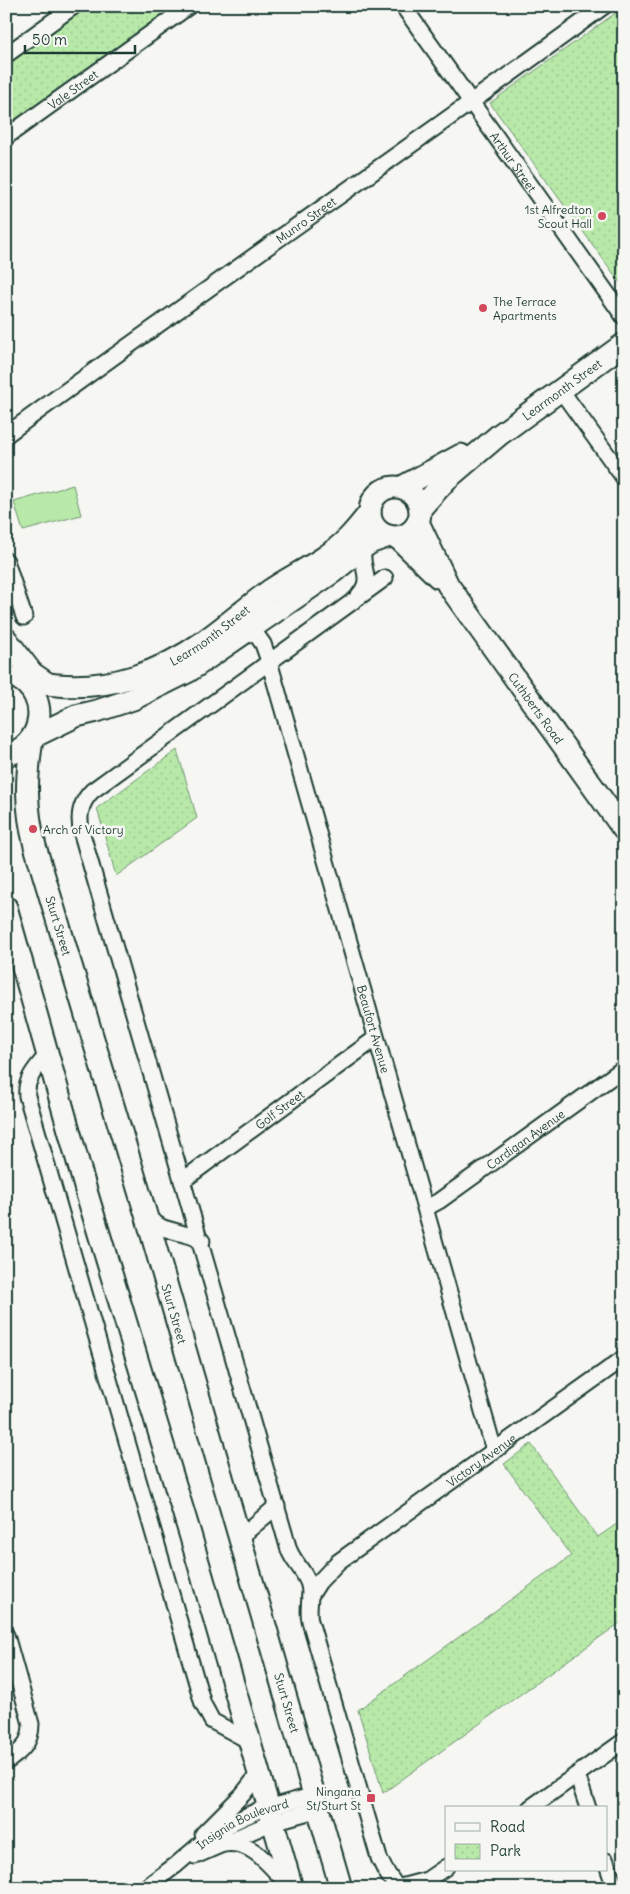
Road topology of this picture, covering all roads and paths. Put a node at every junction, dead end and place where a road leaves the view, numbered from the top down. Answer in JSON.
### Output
{"nodes":[{"id":1,"x":74,"y":6,"type":"edge"},
{"id":2,"x":189,"y":6,"type":"edge"},
{"id":3,"x":404,"y":6,"type":"edge"},
{"id":4,"x":604,"y":6,"type":"edge"},
{"id":5,"x":6,"y":55,"type":"edge"},
{"id":6,"x":471,"y":103,"type":"junction"},
{"id":7,"x":6,"y":137,"type":"edge"},
{"id":8,"x":624,"y":317,"type":"edge"},
{"id":9,"x":624,"y":344,"type":"edge"},
{"id":10,"x":560,"y":389,"type":"junction"},
{"id":11,"x":6,"y":435,"type":"edge"},
{"id":12,"x":499,"y":435,"type":"junction"},
{"id":13,"x":624,"y":478,"type":"edge"},
{"id":14,"x":402,"y":487,"type":"junction"},
{"id":15,"x":370,"y":512,"type":"junction"},
{"id":16,"x":419,"y":516,"type":"junction"},
{"id":17,"x":393,"y":536,"type":"junction"},
{"id":18,"x":364,"y":548,"type":"junction"},
{"id":19,"x":6,"y":561,"type":"edge"},
{"id":20,"x":384,"y":578,"type":"dead end"},
{"id":21,"x":448,"y":585,"type":"junction"},
{"id":22,"x":355,"y":599,"type":"junction"},
{"id":23,"x":24,"y":617,"type":"dead end"},
{"id":24,"x":246,"y":620,"type":"junction"},
{"id":25,"x":6,"y":639,"type":"edge"},
{"id":26,"x":269,"y":661,"type":"junction"},
{"id":27,"x":10,"y":675,"type":"edge"},
{"id":28,"x":48,"y":684,"type":"junction"},
{"id":29,"x":33,"y":738,"type":"junction"},
{"id":30,"x":6,"y":755,"type":"edge"},
{"id":31,"x":624,"y":830,"type":"edge"},
{"id":32,"x":6,"y":907,"type":"edge"},
{"id":33,"x":376,"y":1038,"type":"junction"},
{"id":34,"x":47,"y":1055,"type":"junction"},
{"id":35,"x":624,"y":1068,"type":"edge"},
{"id":36,"x":182,"y":1180,"type":"junction"},
{"id":37,"x":426,"y":1208,"type":"junction"},
{"id":38,"x":147,"y":1218,"type":"junction"},
{"id":39,"x":202,"y":1241,"type":"junction"},
{"id":40,"x":624,"y":1358,"type":"edge"},
{"id":41,"x":494,"y":1450,"type":"junction"},
{"id":42,"x":277,"y":1506,"type":"junction"},
{"id":43,"x":239,"y":1538,"type":"junction"},
{"id":44,"x":338,"y":1562,"type":"junction"},
{"id":45,"x":302,"y":1571,"type":"junction"},
{"id":46,"x":310,"y":1596,"type":"junction"},
{"id":47,"x":6,"y":1635,"type":"edge"},
{"id":48,"x":624,"y":1741,"type":"edge"},
{"id":49,"x":251,"y":1742,"type":"junction"},
{"id":50,"x":6,"y":1762,"type":"edge"},
{"id":51,"x":260,"y":1772,"type":"junction"},
{"id":52,"x":577,"y":1775,"type":"junction"},
{"id":53,"x":317,"y":1802,"type":"junction"},
{"id":54,"x":533,"y":1806,"type":"edge"},
{"id":55,"x":587,"y":1806,"type":"edge"},
{"id":56,"x":271,"y":1815,"type":"junction"},
{"id":57,"x":214,"y":1847,"type":"junction"},
{"id":58,"x":178,"y":1864,"type":"junction"},
{"id":59,"x":608,"y":1867,"type":"edge"},
{"id":60,"x":441,"y":1871,"type":"edge"},
{"id":61,"x":145,"y":1888,"type":"edge"},
{"id":62,"x":292,"y":1888,"type":"edge"},
{"id":63,"x":341,"y":1888,"type":"edge"},
{"id":64,"x":397,"y":1888,"type":"edge"},
{"id":65,"x":422,"y":1888,"type":"edge"},
{"id":66,"x":615,"y":1888,"type":"edge"}],
"edges":[{"from":1,"to":5,"type":"street"},
{"from":2,"to":7,"type":"street","name":"Vale Street"},
{"from":3,"to":6,"type":"street","name":"Arthur Street"},
{"from":4,"to":6,"type":"street","name":"Munro Street"},
{"from":6,"to":8,"type":"street","name":"Arthur Street"},
{"from":6,"to":11,"type":"street","name":"Munro Street"},
{"from":9,"to":10,"type":"main road","name":"Learmonth Street"},
{"from":10,"to":12,"type":"main road","name":"Learmonth Street"},
{"from":10,"to":13,"type":"street"},
{"from":12,"to":14,"type":"main road","name":"Learmonth Street"},
{"from":12,"to":16,"type":"main road","name":"Learmonth Street"},
{"from":14,"to":15,"type":"main road"},
{"from":14,"to":16,"type":"main road"},
{"from":15,"to":17,"type":"main road"},
{"from":15,"to":24,"type":"main road","name":"Learmonth Street"},
{"from":16,"to":17,"type":"main road"},
{"from":16,"to":21,"type":"main road","name":"Cuthberts Road"},
{"from":17,"to":18,"type":"main road","name":"Learmonth Street"},
{"from":17,"to":21,"type":"main road","name":"Cuthberts Road"},
{"from":18,"to":22,"type":"street"},
{"from":18,"to":24,"type":"main road","name":"Learmonth Street"},
{"from":19,"to":23,"type":"street"},
{"from":20,"to":22,"type":"street"},
{"from":21,"to":31,"type":"main road","name":"Cuthberts Road"},
{"from":22,"to":26,"type":"street"},
{"from":24,"to":26,"type":"street","name":"Beaufort Avenue"},
{"from":24,"to":28,"type":"main road","name":"Learmonth Street"},
{"from":24,"to":29,"type":"main road","name":"Learmonth Street"},
{"from":25,"to":28,"type":"main road"},
{"from":26,"to":33,"type":"street","name":"Beaufort Avenue"},
{"from":26,"to":36,"type":"street"},
{"from":27,"to":28,"type":"main road","name":"Learmonth Street"},
{"from":27,"to":29,"type":"main road","name":"Sturt Street"},
{"from":29,"to":30,"type":"main road","name":"Learmonth Street"},
{"from":29,"to":38,"type":"main road","name":"Sturt Street"},
{"from":32,"to":34,"type":"main road"},
{"from":33,"to":36,"type":"street","name":"Golf Street"},
{"from":33,"to":37,"type":"street","name":"Beaufort Avenue"},
{"from":34,"to":49,"type":"main road"},
{"from":34,"to":49,"type":"street"},
{"from":35,"to":37,"type":"street","name":"Cardigan Avenue"},
{"from":36,"to":39,"type":"street"},
{"from":37,"to":41,"type":"street","name":"Beaufort Avenue"},
{"from":38,"to":39,"type":"street"},
{"from":38,"to":43,"type":"main road","name":"Sturt Street"},
{"from":39,"to":42,"type":"street"},
{"from":40,"to":41,"type":"street","name":"Victory Avenue"},
{"from":41,"to":44,"type":"street","name":"Victory Avenue"},
{"from":42,"to":43,"type":"street"},
{"from":42,"to":45,"type":"street"},
{"from":43,"to":53,"type":"main road","name":"Sturt Street"},
{"from":44,"to":45,"type":"street","name":"Victory Avenue"},
{"from":44,"to":46,"type":"street","name":"Victory Avenue"},
{"from":45,"to":46,"type":"street"},
{"from":46,"to":64,"type":"street"},
{"from":47,"to":50,"type":"street"},
{"from":48,"to":52,"type":"street"},
{"from":49,"to":51,"type":"main road"},
{"from":51,"to":56,"type":"main road"},
{"from":51,"to":58,"type":"street"},
{"from":52,"to":54,"type":"street"},
{"from":52,"to":55,"type":"street"},
{"from":53,"to":56,"type":"street","name":"Insignia Boulevard"},
{"from":53,"to":63,"type":"main road","name":"Sturt Street"},
{"from":56,"to":57,"type":"street","name":"Insignia Boulevard"},
{"from":56,"to":58,"type":"street","name":"Insignia Boulevard"},
{"from":56,"to":62,"type":"main road"},
{"from":57,"to":58,"type":"street","name":"Insignia Boulevard"},
{"from":57,"to":62,"type":"street"},
{"from":58,"to":61,"type":"street","name":"Insignia Boulevard"},
{"from":59,"to":66,"type":"street"},
{"from":60,"to":64,"type":"street"},
{"from":60,"to":65,"type":"street"}]}
